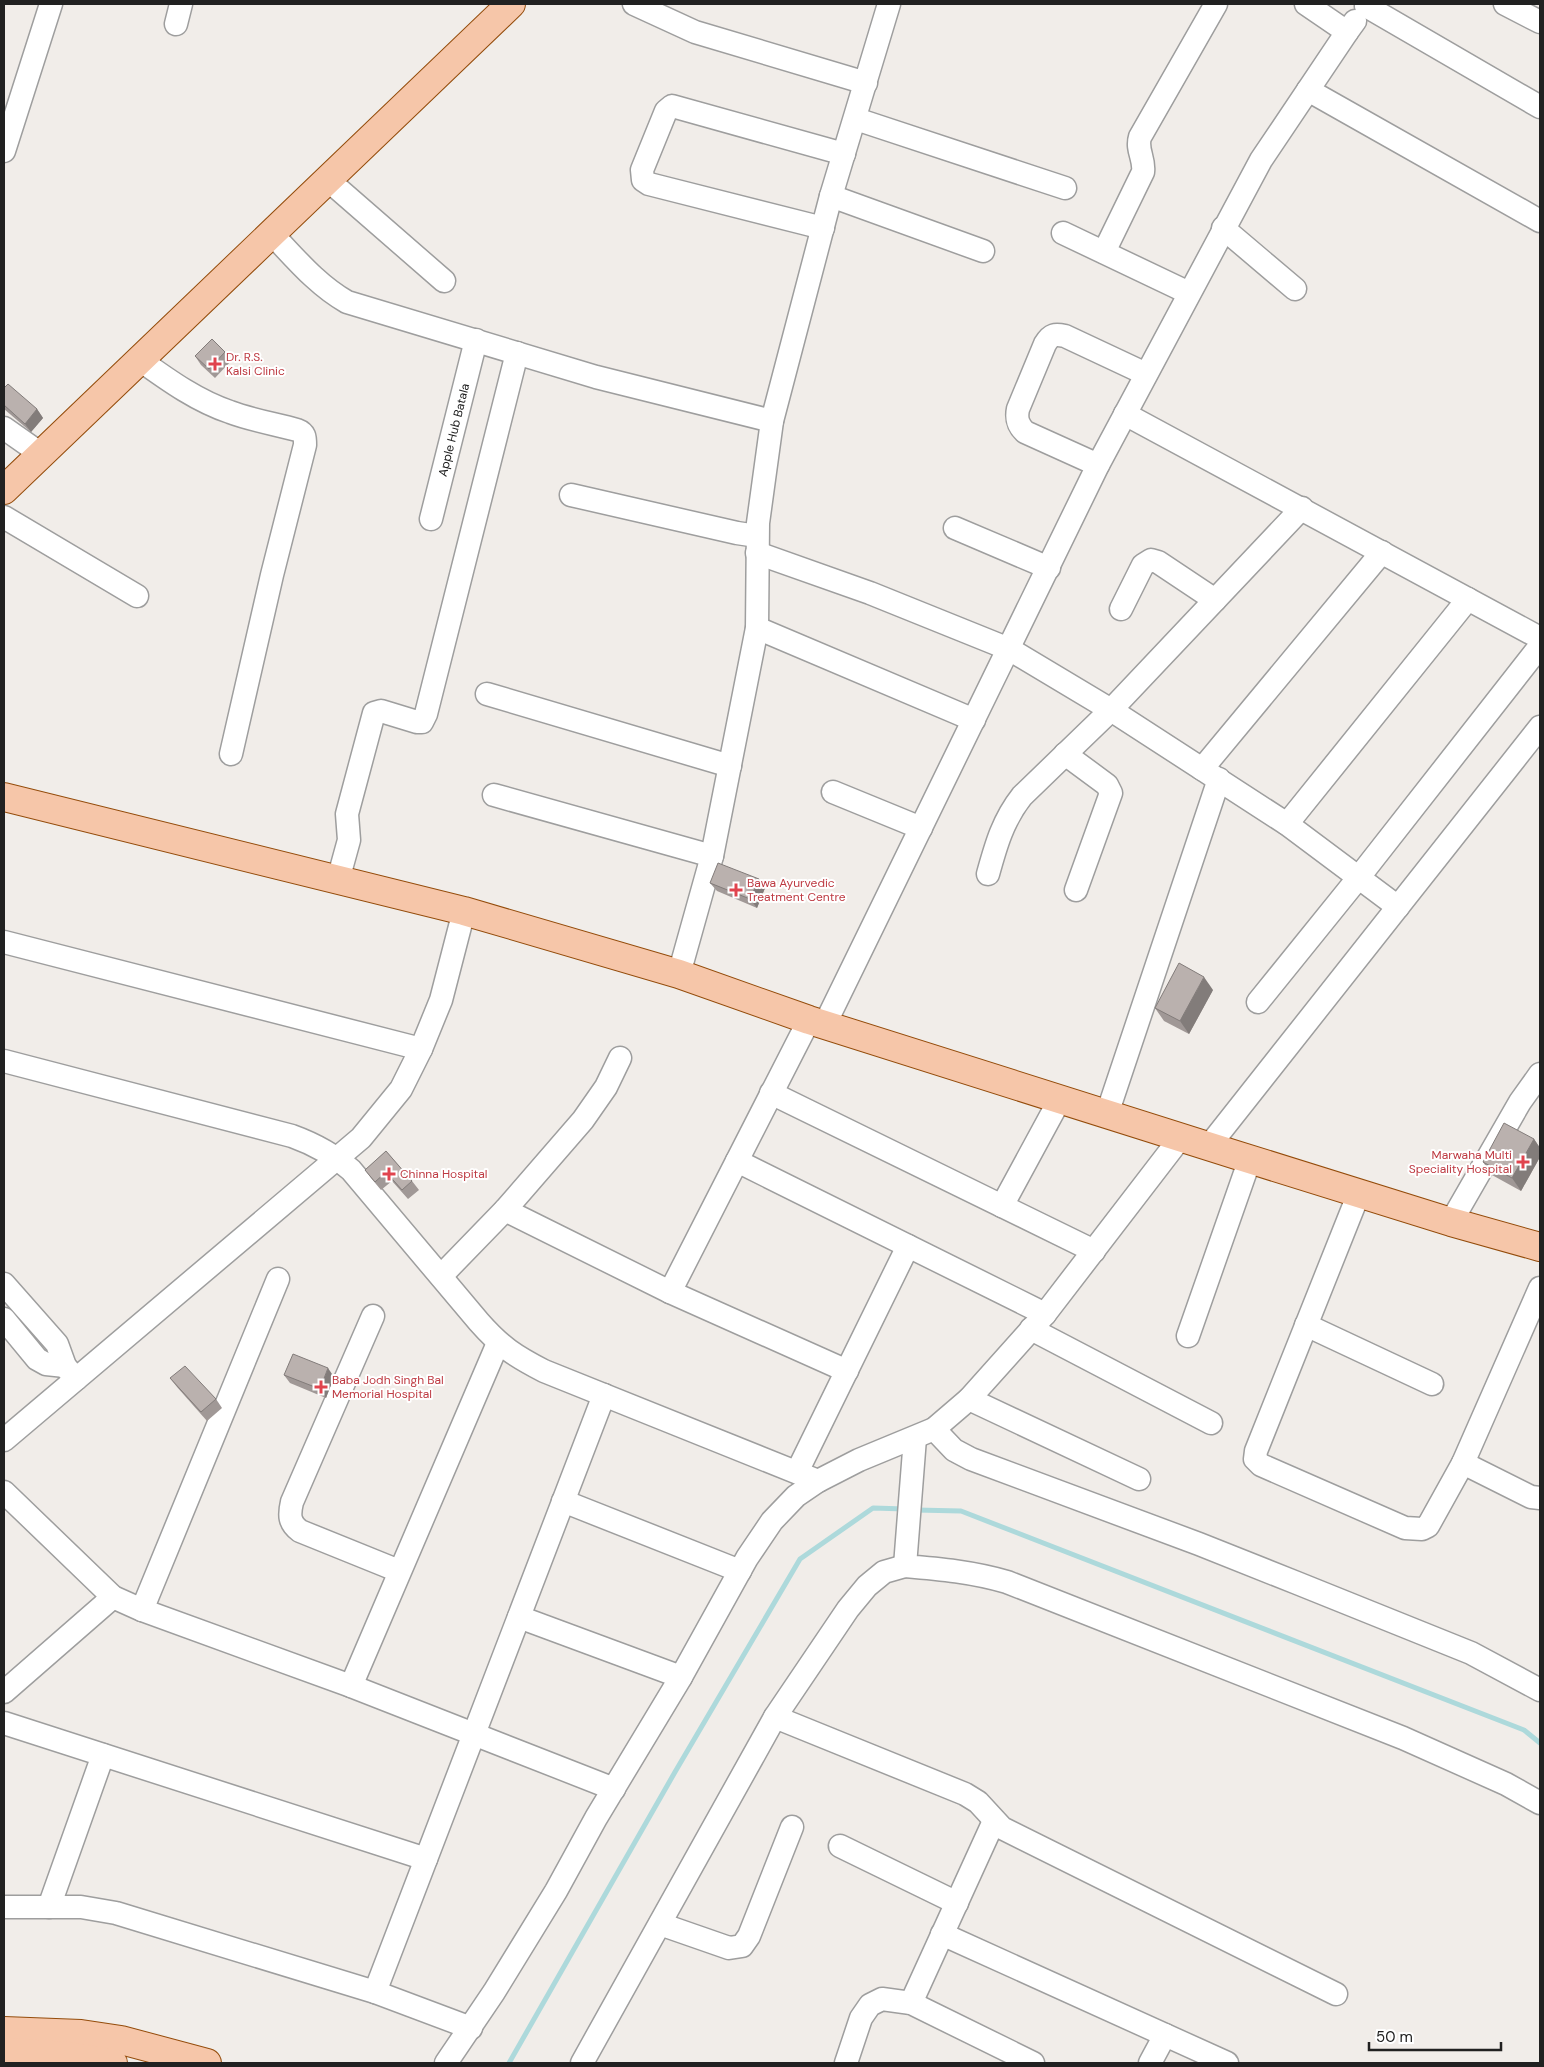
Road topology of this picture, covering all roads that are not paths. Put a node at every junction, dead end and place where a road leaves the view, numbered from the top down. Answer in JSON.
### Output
{"nodes":[{"id":1,"x":51,"y":4,"type":"edge"},
{"id":2,"x":511,"y":4,"type":"edge"},
{"id":3,"x":634,"y":4,"type":"edge"},
{"id":4,"x":890,"y":4,"type":"edge"},
{"id":5,"x":1216,"y":4,"type":"edge"},
{"id":6,"x":1306,"y":4,"type":"edge"},
{"id":7,"x":1505,"y":4,"type":"edge"},
{"id":8,"x":1367,"y":5,"type":"edge"},
{"id":9,"x":1540,"y":21,"type":"edge"},
{"id":10,"x":1347,"y":32,"type":"junction"},
{"id":11,"x":866,"y":83,"type":"junction"},
{"id":12,"x":1308,"y":90,"type":"junction"},
{"id":13,"x":1540,"y":107,"type":"edge"},
{"id":14,"x":856,"y":119,"type":"junction"},
{"id":15,"x":4,"y":151,"type":"edge"},
{"id":16,"x":844,"y":154,"type":"junction"},
{"id":17,"x":328,"y":180,"type":"junction"},
{"id":18,"x":1065,"y":188,"type":"dead end"},
{"id":19,"x":831,"y":196,"type":"junction"},
{"id":20,"x":1540,"y":221,"type":"edge"},
{"id":21,"x":823,"y":228,"type":"junction"},
{"id":22,"x":1223,"y":228,"type":"junction"},
{"id":23,"x":1063,"y":233,"type":"dead end"},
{"id":24,"x":272,"y":234,"type":"junction"},
{"id":25,"x":983,"y":251,"type":"dead end"},
{"id":26,"x":1104,"y":252,"type":"junction"},
{"id":27,"x":444,"y":281,"type":"dead end"},
{"id":28,"x":1295,"y":290,"type":"dead end"},
{"id":29,"x":1188,"y":293,"type":"junction"},
{"id":30,"x":476,"y":340,"type":"junction"},
{"id":31,"x":517,"y":353,"type":"junction"},
{"id":32,"x":140,"y":360,"type":"junction"},
{"id":33,"x":1146,"y":374,"type":"junction"},
{"id":34,"x":1126,"y":414,"type":"junction"},
{"id":35,"x":772,"y":421,"type":"junction"},
{"id":36,"x":4,"y":428,"type":"edge"},
{"id":37,"x":41,"y":454,"type":"junction"},
{"id":38,"x":1098,"y":465,"type":"junction"},
{"id":39,"x":4,"y":490,"type":"edge"},
{"id":40,"x":571,"y":496,"type":"dead end"},
{"id":41,"x":1302,"y":508,"type":"junction"},
{"id":42,"x":4,"y":517,"type":"edge"},
{"id":43,"x":431,"y":520,"type":"dead end"},
{"id":44,"x":955,"y":528,"type":"dead end"},
{"id":45,"x":757,"y":545,"type":"junction"},
{"id":46,"x":1382,"y":552,"type":"junction"},
{"id":47,"x":1049,"y":568,"type":"junction"},
{"id":48,"x":137,"y":596,"type":"dead end"},
{"id":49,"x":1468,"y":599,"type":"junction"},
{"id":50,"x":1215,"y":600,"type":"junction"},
{"id":51,"x":1122,"y":610,"type":"dead end"},
{"id":52,"x":757,"y":628,"type":"junction"},
{"id":53,"x":1540,"y":638,"type":"edge"},
{"id":54,"x":1540,"y":646,"type":"edge"},
{"id":55,"x":1009,"y":649,"type":"junction"},
{"id":56,"x":487,"y":694,"type":"dead end"},
{"id":57,"x":1111,"y":710,"type":"junction"},
{"id":58,"x":974,"y":720,"type":"junction"},
{"id":59,"x":1540,"y":727,"type":"edge"},
{"id":60,"x":232,"y":754,"type":"dead end"},
{"id":61,"x":1065,"y":754,"type":"junction"},
{"id":62,"x":730,"y":766,"type":"junction"},
{"id":63,"x":1210,"y":774,"type":"junction"},
{"id":64,"x":834,"y":792,"type":"dead end"},
{"id":65,"x":494,"y":795,"type":"dead end"},
{"id":66,"x":4,"y":797,"type":"edge"},
{"id":67,"x":1287,"y":824,"type":"junction"},
{"id":68,"x":921,"y":828,"type":"junction"},
{"id":69,"x":712,"y":856,"type":"junction"},
{"id":70,"x":988,"y":874,"type":"dead end"},
{"id":71,"x":1359,"y":877,"type":"junction"},
{"id":72,"x":338,"y":880,"type":"junction"},
{"id":73,"x":1076,"y":890,"type":"dead end"},
{"id":74,"x":1398,"y":907,"type":"junction"},
{"id":75,"x":464,"y":911,"type":"junction"},
{"id":76,"x":4,"y":942,"type":"edge"},
{"id":77,"x":679,"y":974,"type":"junction"},
{"id":78,"x":1258,"y":1002,"type":"dead end"},
{"id":79,"x":817,"y":1022,"type":"junction"},
{"id":80,"x":421,"y":1049,"type":"junction"},
{"id":81,"x":620,"y":1058,"type":"dead end"},
{"id":82,"x":4,"y":1061,"type":"edge"},
{"id":83,"x":1540,"y":1074,"type":"edge"},
{"id":84,"x":771,"y":1093,"type":"junction"},
{"id":85,"x":1060,"y":1099,"type":"junction"},
{"id":86,"x":1107,"y":1114,"type":"junction"},
{"id":87,"x":1181,"y":1137,"type":"junction"},
{"id":88,"x":1209,"y":1146,"type":"junction"},
{"id":89,"x":337,"y":1158,"type":"junction"},
{"id":90,"x":1250,"y":1159,"type":"junction"},
{"id":91,"x":737,"y":1161,"type":"junction"},
{"id":92,"x":1359,"y":1193,"type":"junction"},
{"id":93,"x":1002,"y":1206,"type":"junction"},
{"id":94,"x":505,"y":1210,"type":"junction"},
{"id":95,"x":1451,"y":1222,"type":"junction"},
{"id":96,"x":908,"y":1246,"type":"junction"},
{"id":97,"x":1540,"y":1247,"type":"edge"},
{"id":98,"x":1094,"y":1251,"type":"junction"},
{"id":99,"x":441,"y":1276,"type":"junction"},
{"id":100,"x":278,"y":1279,"type":"dead end"},
{"id":101,"x":4,"y":1284,"type":"edge"},
{"id":102,"x":1540,"y":1288,"type":"edge"},
{"id":103,"x":670,"y":1292,"type":"junction"},
{"id":104,"x":373,"y":1316,"type":"dead end"},
{"id":105,"x":4,"y":1319,"type":"edge"},
{"id":106,"x":1038,"y":1322,"type":"junction"},
{"id":107,"x":1306,"y":1324,"type":"junction"},
{"id":108,"x":1188,"y":1336,"type":"dead end"},
{"id":109,"x":498,"y":1343,"type":"junction"},
{"id":110,"x":847,"y":1371,"type":"junction"},
{"id":111,"x":70,"y":1373,"type":"junction"},
{"id":112,"x":1432,"y":1384,"type":"dead end"},
{"id":113,"x":604,"y":1395,"type":"junction"},
{"id":114,"x":969,"y":1399,"type":"junction"},
{"id":115,"x":1211,"y":1423,"type":"dead end"},
{"id":116,"x":925,"y":1434,"type":"junction"},
{"id":117,"x":4,"y":1440,"type":"edge"},
{"id":118,"x":1463,"y":1464,"type":"junction"},
{"id":119,"x":798,"y":1472,"type":"junction"},
{"id":120,"x":1139,"y":1479,"type":"dead end"},
{"id":121,"x":818,"y":1481,"type":"junction"},
{"id":122,"x":4,"y":1492,"type":"edge"},
{"id":123,"x":1540,"y":1498,"type":"edge"},
{"id":124,"x":564,"y":1501,"type":"junction"},
{"id":125,"x":905,"y":1566,"type":"junction"},
{"id":126,"x":399,"y":1571,"type":"junction"},
{"id":127,"x":740,"y":1571,"type":"junction"},
{"id":128,"x":113,"y":1597,"type":"junction"},
{"id":129,"x":142,"y":1610,"type":"junction"},
{"id":130,"x":519,"y":1617,"type":"junction"},
{"id":131,"x":681,"y":1677,"type":"junction"},
{"id":132,"x":351,"y":1686,"type":"junction"},
{"id":133,"x":1540,"y":1690,"type":"edge"},
{"id":134,"x":4,"y":1692,"type":"edge"},
{"id":135,"x":775,"y":1717,"type":"junction"},
{"id":136,"x":4,"y":1723,"type":"edge"},
{"id":137,"x":474,"y":1734,"type":"junction"},
{"id":138,"x":103,"y":1755,"type":"junction"},
{"id":139,"x":614,"y":1789,"type":"junction"},
{"id":140,"x":1540,"y":1803,"type":"edge"},
{"id":141,"x":994,"y":1821,"type":"junction"},
{"id":142,"x":792,"y":1827,"type":"dead end"},
{"id":143,"x":840,"y":1846,"type":"dead end"},
{"id":144,"x":426,"y":1859,"type":"junction"},
{"id":145,"x":957,"y":1903,"type":"junction"},
{"id":146,"x":49,"y":1906,"type":"junction"},
{"id":147,"x":4,"y":1907,"type":"edge"},
{"id":148,"x":660,"y":1924,"type":"junction"},
{"id":149,"x":942,"y":1934,"type":"junction"},
{"id":150,"x":375,"y":1992,"type":"junction"},
{"id":151,"x":1336,"y":1994,"type":"dead end"},
{"id":152,"x":910,"y":2003,"type":"junction"},
{"id":153,"x":471,"y":2028,"type":"junction"},
{"id":154,"x":4,"y":2031,"type":"edge"},
{"id":155,"x":1164,"y":2035,"type":"junction"},
{"id":156,"x":4,"y":2052,"type":"edge"},
{"id":157,"x":113,"y":2063,"type":"edge"},
{"id":158,"x":206,"y":2063,"type":"edge"},
{"id":159,"x":446,"y":2063,"type":"edge"},
{"id":160,"x":582,"y":2063,"type":"edge"},
{"id":161,"x":846,"y":2063,"type":"edge"},
{"id":162,"x":1033,"y":2063,"type":"edge"},
{"id":163,"x":1150,"y":2063,"type":"edge"},
{"id":164,"x":1227,"y":2063,"type":"edge"}],
"edges":[{"from":1,"to":15,"type":"street"},
{"from":2,"to":17,"type":"main road"},
{"from":3,"to":11,"type":"street"},
{"from":4,"to":11,"type":"street"},
{"from":5,"to":26,"type":"street"},
{"from":6,"to":10,"type":"street"},
{"from":7,"to":9,"type":"street"},
{"from":8,"to":10,"type":"street"},
{"from":8,"to":13,"type":"street"},
{"from":10,"to":12,"type":"street"},
{"from":11,"to":14,"type":"street"},
{"from":12,"to":20,"type":"street"},
{"from":12,"to":22,"type":"street"},
{"from":14,"to":16,"type":"street"},
{"from":14,"to":18,"type":"street"},
{"from":16,"to":19,"type":"street"},
{"from":16,"to":21,"type":"street"},
{"from":17,"to":24,"type":"main road"},
{"from":17,"to":27,"type":"street"},
{"from":19,"to":21,"type":"street"},
{"from":19,"to":25,"type":"street"},
{"from":21,"to":35,"type":"street"},
{"from":22,"to":28,"type":"street"},
{"from":22,"to":29,"type":"street"},
{"from":23,"to":26,"type":"street"},
{"from":24,"to":30,"type":"street"},
{"from":24,"to":32,"type":"main road"},
{"from":26,"to":29,"type":"street"},
{"from":29,"to":33,"type":"street"},
{"from":30,"to":31,"type":"street"},
{"from":30,"to":43,"type":"street","name":"Apple Hub Batala"},
{"from":31,"to":35,"type":"street"},
{"from":31,"to":72,"type":"street"},
{"from":32,"to":37,"type":"main road"},
{"from":32,"to":60,"type":"street"},
{"from":33,"to":34,"type":"street"},
{"from":33,"to":38,"type":"street"},
{"from":34,"to":38,"type":"street"},
{"from":34,"to":41,"type":"street"},
{"from":35,"to":45,"type":"street"},
{"from":36,"to":37,"type":"street"},
{"from":37,"to":39,"type":"main road"},
{"from":38,"to":47,"type":"street"},
{"from":40,"to":45,"type":"street"},
{"from":41,"to":46,"type":"street"},
{"from":41,"to":50,"type":"street"},
{"from":42,"to":48,"type":"street"},
{"from":44,"to":47,"type":"street"},
{"from":45,"to":52,"type":"street"},
{"from":45,"to":55,"type":"street"},
{"from":46,"to":49,"type":"street"},
{"from":46,"to":63,"type":"street"},
{"from":47,"to":55,"type":"street"},
{"from":49,"to":53,"type":"street"},
{"from":49,"to":67,"type":"street"},
{"from":50,"to":51,"type":"street"},
{"from":50,"to":57,"type":"street"},
{"from":52,"to":58,"type":"street"},
{"from":52,"to":62,"type":"street"},
{"from":54,"to":71,"type":"street"},
{"from":55,"to":57,"type":"street"},
{"from":55,"to":58,"type":"street"},
{"from":56,"to":62,"type":"street"},
{"from":57,"to":61,"type":"street"},
{"from":57,"to":63,"type":"street"},
{"from":58,"to":68,"type":"street"},
{"from":59,"to":74,"type":"street"},
{"from":61,"to":70,"type":"street"},
{"from":61,"to":73,"type":"street"},
{"from":62,"to":69,"type":"street"},
{"from":63,"to":67,"type":"street"},
{"from":63,"to":86,"type":"street"},
{"from":64,"to":68,"type":"street"},
{"from":65,"to":69,"type":"street"},
{"from":66,"to":72,"type":"main road"},
{"from":67,"to":71,"type":"street"},
{"from":68,"to":79,"type":"street"},
{"from":69,"to":77,"type":"street"},
{"from":71,"to":74,"type":"street"},
{"from":71,"to":78,"type":"street"},
{"from":72,"to":75,"type":"main road"},
{"from":74,"to":88,"type":"street"},
{"from":75,"to":77,"type":"main road"},
{"from":75,"to":80,"type":"street"},
{"from":76,"to":80,"type":"street"},
{"from":77,"to":79,"type":"main road"},
{"from":79,"to":84,"type":"street"},
{"from":79,"to":85,"type":"main road"},
{"from":80,"to":89,"type":"street"},
{"from":81,"to":94,"type":"street"},
{"from":82,"to":89,"type":"street"},
{"from":83,"to":95,"type":"street"},
{"from":84,"to":91,"type":"street"},
{"from":84,"to":93,"type":"street"},
{"from":85,"to":86,"type":"main road"},
{"from":85,"to":93,"type":"street"},
{"from":86,"to":87,"type":"main road"},
{"from":87,"to":88,"type":"main road"},
{"from":87,"to":98,"type":"street"},
{"from":88,"to":90,"type":"main road"},
{"from":89,"to":99,"type":"street"},
{"from":89,"to":111,"type":"street"},
{"from":90,"to":92,"type":"main road"},
{"from":90,"to":108,"type":"street"},
{"from":91,"to":96,"type":"street"},
{"from":91,"to":103,"type":"street"},
{"from":92,"to":95,"type":"main road"},
{"from":92,"to":107,"type":"street"},
{"from":93,"to":98,"type":"street"},
{"from":94,"to":99,"type":"street"},
{"from":94,"to":103,"type":"street"},
{"from":95,"to":97,"type":"main road"},
{"from":96,"to":106,"type":"street"},
{"from":96,"to":110,"type":"street"},
{"from":98,"to":106,"type":"street"},
{"from":99,"to":109,"type":"street"},
{"from":100,"to":129,"type":"street"},
{"from":101,"to":111,"type":"street"},
{"from":102,"to":118,"type":"street"},
{"from":103,"to":110,"type":"street"},
{"from":104,"to":126,"type":"street"},
{"from":105,"to":111,"type":"street"},
{"from":106,"to":114,"type":"street"},
{"from":106,"to":115,"type":"street"},
{"from":107,"to":112,"type":"street"},
{"from":107,"to":118,"type":"street"},
{"from":109,"to":113,"type":"street"},
{"from":109,"to":126,"type":"street"},
{"from":110,"to":119,"type":"street"},
{"from":111,"to":117,"type":"street"},
{"from":113,"to":119,"type":"street"},
{"from":113,"to":124,"type":"street"},
{"from":114,"to":116,"type":"street"},
{"from":114,"to":120,"type":"street"},
{"from":116,"to":121,"type":"street"},
{"from":116,"to":125,"type":"street"},
{"from":116,"to":133,"type":"street"},
{"from":118,"to":123,"type":"street"},
{"from":119,"to":121,"type":"street"},
{"from":121,"to":127,"type":"street"},
{"from":122,"to":128,"type":"street"},
{"from":124,"to":127,"type":"street"},
{"from":124,"to":130,"type":"street"},
{"from":125,"to":135,"type":"street"},
{"from":125,"to":140,"type":"street"},
{"from":126,"to":132,"type":"street"},
{"from":127,"to":131,"type":"street"},
{"from":128,"to":129,"type":"street"},
{"from":128,"to":134,"type":"street"},
{"from":129,"to":132,"type":"street"},
{"from":130,"to":131,"type":"street"},
{"from":130,"to":137,"type":"street"},
{"from":131,"to":139,"type":"street"},
{"from":132,"to":137,"type":"street"},
{"from":135,"to":141,"type":"street"},
{"from":135,"to":148,"type":"street"},
{"from":136,"to":138,"type":"street"},
{"from":137,"to":139,"type":"street"},
{"from":137,"to":144,"type":"street"},
{"from":138,"to":144,"type":"street"},
{"from":138,"to":146,"type":"street"},
{"from":139,"to":153,"type":"street"},
{"from":141,"to":145,"type":"street"},
{"from":141,"to":151,"type":"street"},
{"from":142,"to":148,"type":"street"},
{"from":143,"to":145,"type":"street"},
{"from":144,"to":150,"type":"street"},
{"from":145,"to":149,"type":"street"},
{"from":146,"to":147,"type":"street"},
{"from":146,"to":150,"type":"street"},
{"from":148,"to":160,"type":"street"},
{"from":149,"to":152,"type":"street"},
{"from":149,"to":155,"type":"street"},
{"from":150,"to":153,"type":"street"},
{"from":152,"to":161,"type":"street"},
{"from":152,"to":162,"type":"street"},
{"from":153,"to":159,"type":"street"},
{"from":154,"to":158,"type":"main road"},
{"from":155,"to":163,"type":"street"},
{"from":155,"to":164,"type":"street"},
{"from":156,"to":157,"type":"main road"}]}
